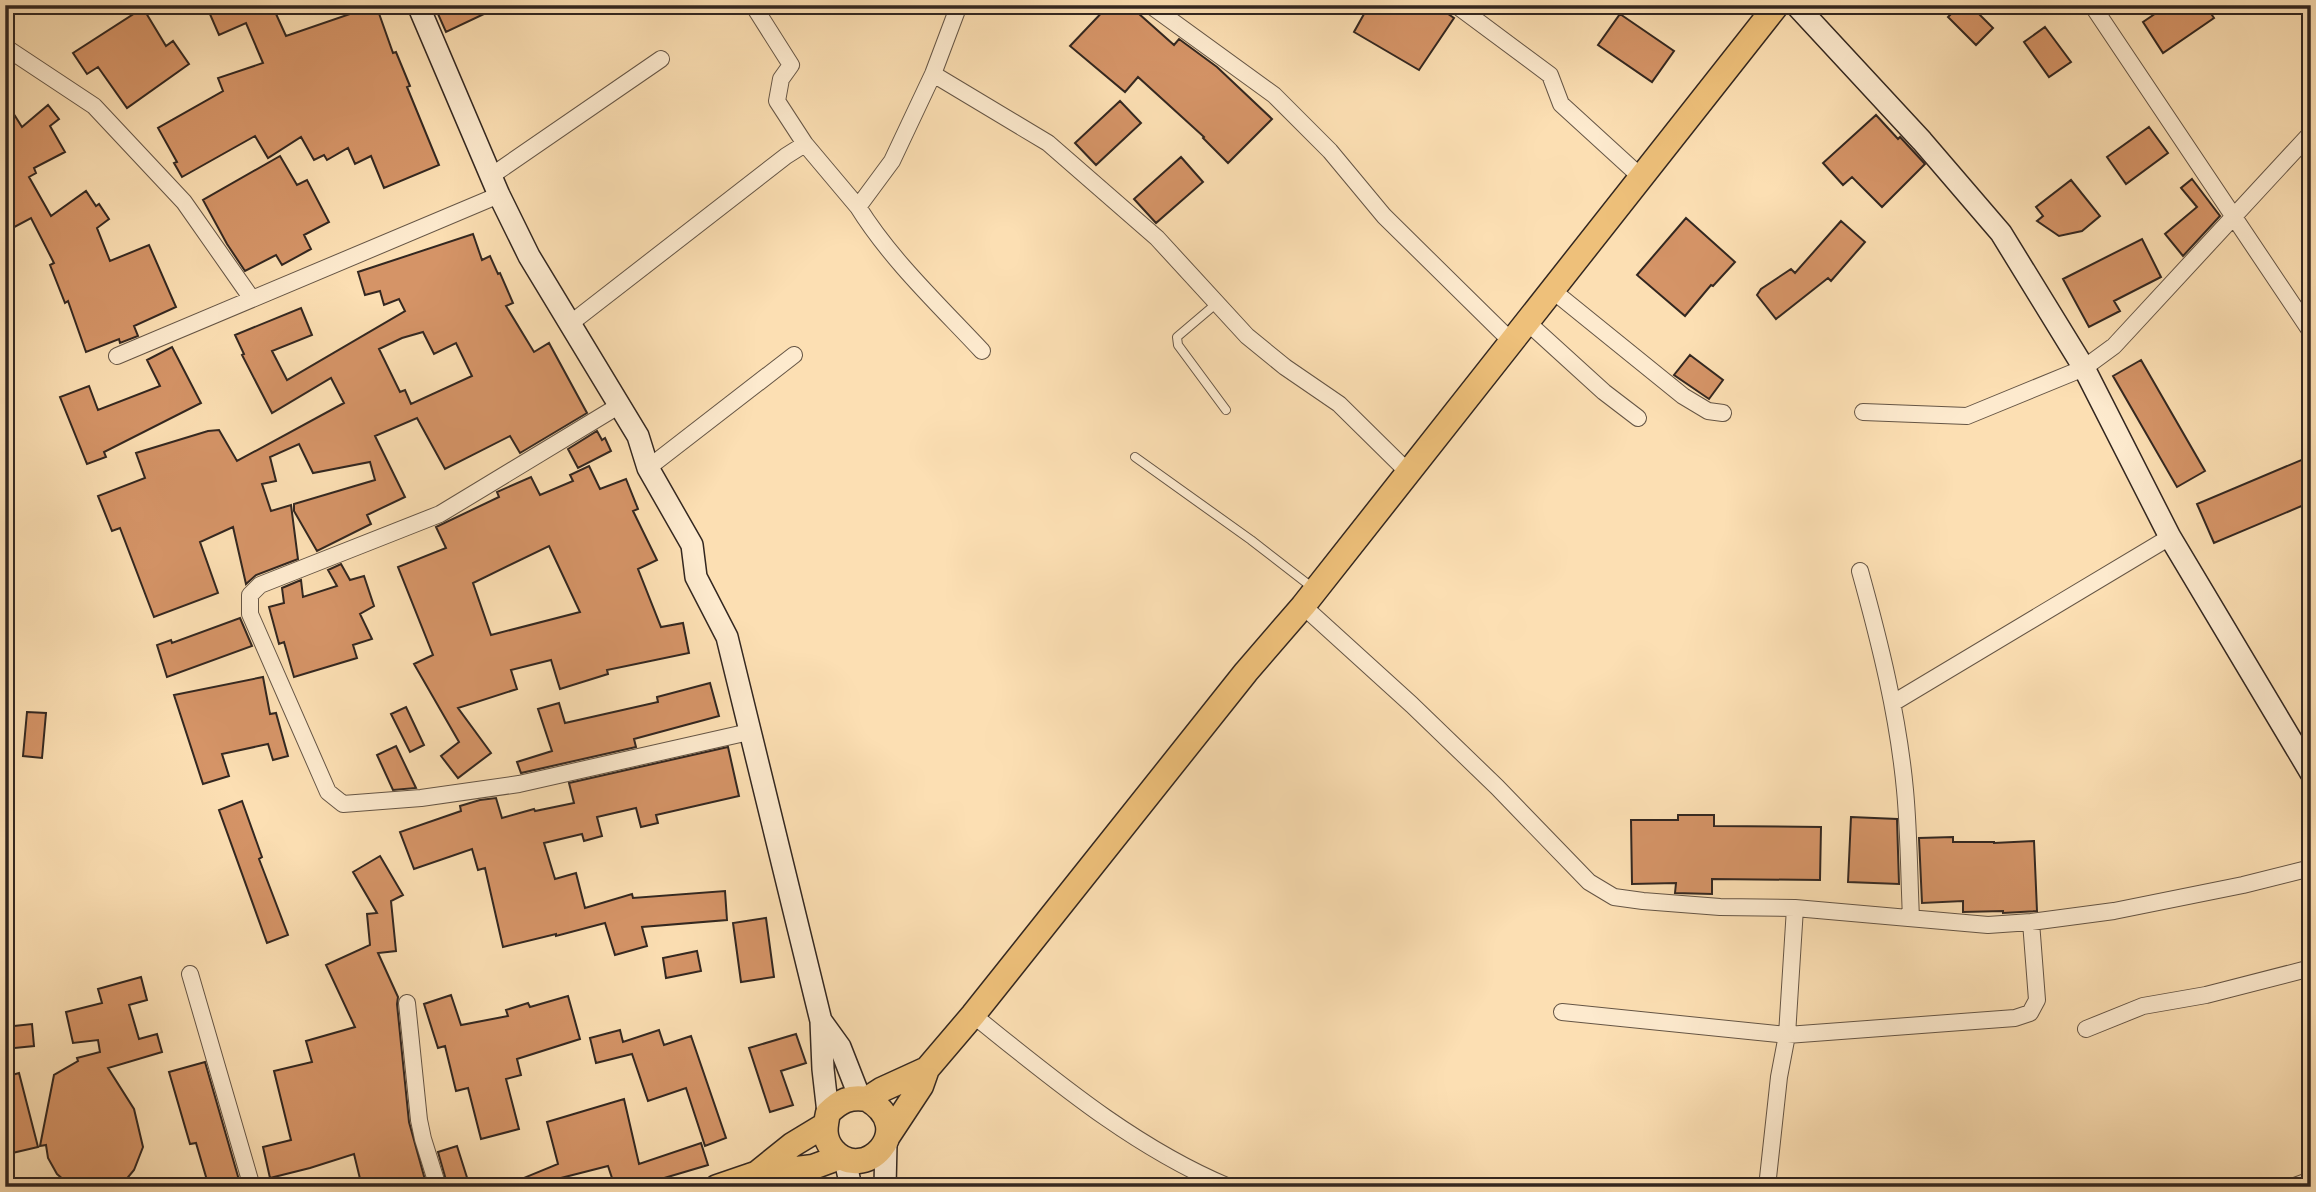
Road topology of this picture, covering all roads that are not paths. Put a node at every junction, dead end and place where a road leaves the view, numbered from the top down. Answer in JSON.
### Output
{"nodes":[{"id":1,"x":418,"y":5,"type":"edge"},
{"id":2,"x":753,"y":5,"type":"edge"},
{"id":3,"x":959,"y":5,"type":"edge"},
{"id":4,"x":1150,"y":5,"type":"edge"},
{"id":5,"x":1456,"y":5,"type":"edge"},
{"id":6,"x":1777,"y":5,"type":"edge"},
{"id":7,"x":1796,"y":5,"type":"edge"},
{"id":8,"x":2092,"y":5,"type":"edge"},
{"id":9,"x":5,"y":47,"type":"edge"},
{"id":10,"x":661,"y":59,"type":"dead end"},
{"id":11,"x":933,"y":74,"type":"junction"},
{"id":12,"x":2311,"y":133,"type":"edge"},
{"id":13,"x":805,"y":144,"type":"junction"},
{"id":14,"x":1642,"y":178,"type":"junction"},
{"id":15,"x":495,"y":185,"type":"junction"},
{"id":16,"x":858,"y":206,"type":"junction"},
{"id":17,"x":2234,"y":219,"type":"junction"},
{"id":18,"x":1552,"y":290,"type":"junction"},
{"id":19,"x":252,"y":299,"type":"junction"},
{"id":20,"x":1217,"y":303,"type":"junction"},
{"id":21,"x":1527,"y":322,"type":"junction"},
{"id":22,"x":571,"y":323,"type":"junction"},
{"id":23,"x":2309,"y":324,"type":"edge"},
{"id":24,"x":1512,"y":342,"type":"junction"},
{"id":25,"x":982,"y":351,"type":"dead end"},
{"id":26,"x":794,"y":355,"type":"dead end"},
{"id":27,"x":117,"y":356,"type":"dead end"},
{"id":28,"x":2084,"y":368,"type":"junction"},
{"id":29,"x":620,"y":405,"type":"junction"},
{"id":30,"x":1226,"y":410,"type":"dead end"},
{"id":31,"x":1863,"y":412,"type":"dead end"},
{"id":32,"x":1723,"y":413,"type":"dead end"},
{"id":33,"x":1638,"y":418,"type":"dead end"},
{"id":34,"x":1135,"y":457,"type":"dead end"},
{"id":35,"x":648,"y":468,"type":"junction"},
{"id":36,"x":1408,"y":472,"type":"junction"},
{"id":37,"x":2170,"y":537,"type":"junction"},
{"id":38,"x":1860,"y":570,"type":"dead end"},
{"id":39,"x":1309,"y":598,"type":"junction"},
{"id":40,"x":1893,"y":704,"type":"junction"},
{"id":41,"x":749,"y":732,"type":"junction"},
{"id":42,"x":2311,"y":773,"type":"edge"},
{"id":43,"x":2311,"y":868,"type":"edge"},
{"id":44,"x":1795,"y":908,"type":"junction"},
{"id":45,"x":1911,"y":918,"type":"junction"},
{"id":46,"x":2031,"y":922,"type":"junction"},
{"id":47,"x":2311,"y":968,"type":"edge"},
{"id":48,"x":190,"y":974,"type":"dead end"},
{"id":49,"x":407,"y":1003,"type":"dead end"},
{"id":50,"x":1562,"y":1012,"type":"dead end"},
{"id":51,"x":973,"y":1015,"type":"junction"},
{"id":52,"x":821,"y":1021,"type":"junction"},
{"id":53,"x":2086,"y":1029,"type":"dead end"},
{"id":54,"x":1787,"y":1035,"type":"junction"},
{"id":55,"x":927,"y":1069,"type":"junction"},
{"id":56,"x":863,"y":1098,"type":"junction"},
{"id":57,"x":827,"y":1119,"type":"junction"},
{"id":58,"x":887,"y":1140,"type":"junction"},
{"id":59,"x":843,"y":1158,"type":"junction"},
{"id":60,"x":755,"y":1174,"type":"junction"},
{"id":61,"x":2311,"y":1180,"type":"edge"},
{"id":62,"x":252,"y":1187,"type":"edge"},
{"id":63,"x":438,"y":1187,"type":"edge"},
{"id":64,"x":717,"y":1187,"type":"edge"},
{"id":65,"x":852,"y":1187,"type":"edge"},
{"id":66,"x":885,"y":1187,"type":"edge"},
{"id":67,"x":1230,"y":1187,"type":"edge"},
{"id":68,"x":1767,"y":1187,"type":"edge"},
{"id":69,"x":2292,"y":1187,"type":"edge"}],
"edges":[{"from":1,"to":15,"type":"main road"},
{"from":2,"to":13,"type":"street"},
{"from":3,"to":11,"type":"street"},
{"from":4,"to":24,"type":"street"},
{"from":5,"to":14,"type":"street"},
{"from":6,"to":14,"type":"main road"},
{"from":7,"to":28,"type":"main road"},
{"from":8,"to":17,"type":"street"},
{"from":9,"to":19,"type":"street"},
{"from":10,"to":15,"type":"street"},
{"from":11,"to":16,"type":"street"},
{"from":11,"to":20,"type":"street"},
{"from":12,"to":17,"type":"street"},
{"from":13,"to":16,"type":"street"},
{"from":13,"to":22,"type":"street"},
{"from":14,"to":18,"type":"main road"},
{"from":15,"to":19,"type":"street"},
{"from":15,"to":22,"type":"main road"},
{"from":16,"to":25,"type":"street"},
{"from":17,"to":23,"type":"street"},
{"from":17,"to":28,"type":"street"},
{"from":18,"to":21,"type":"main road"},
{"from":18,"to":32,"type":"street"},
{"from":19,"to":27,"type":"street"},
{"from":20,"to":30,"type":"lane"},
{"from":20,"to":36,"type":"street"},
{"from":21,"to":24,"type":"main road"},
{"from":21,"to":33,"type":"street"},
{"from":22,"to":29,"type":"main road"},
{"from":24,"to":36,"type":"main road"},
{"from":26,"to":35,"type":"street"},
{"from":28,"to":31,"type":"street"},
{"from":28,"to":37,"type":"main road"},
{"from":29,"to":35,"type":"main road"},
{"from":29,"to":41,"type":"street"},
{"from":34,"to":39,"type":"lane"},
{"from":35,"to":41,"type":"main road"},
{"from":36,"to":39,"type":"main road"},
{"from":37,"to":40,"type":"street"},
{"from":37,"to":42,"type":"main road"},
{"from":38,"to":40,"type":"street"},
{"from":39,"to":44,"type":"street"},
{"from":39,"to":51,"type":"main road"},
{"from":40,"to":45,"type":"street"},
{"from":41,"to":52,"type":"main road"},
{"from":43,"to":46,"type":"street"},
{"from":44,"to":45,"type":"street"},
{"from":44,"to":54,"type":"street"},
{"from":45,"to":46,"type":"street"},
{"from":46,"to":54,"type":"street"},
{"from":47,"to":53,"type":"street"},
{"from":48,"to":62,"type":"street"},
{"from":49,"to":63,"type":"street"},
{"from":50,"to":54,"type":"street"},
{"from":51,"to":55,"type":"main road"},
{"from":51,"to":67,"type":"street"},
{"from":52,"to":56,"type":"main road"},
{"from":52,"to":57,"type":"main road"},
{"from":54,"to":68,"type":"street"},
{"from":55,"to":56,"type":"main road"},
{"from":55,"to":58,"type":"main road"},
{"from":56,"to":57,"type":"main road"},
{"from":56,"to":58,"type":"main road"},
{"from":57,"to":59,"type":"main road"},
{"from":57,"to":60,"type":"main road"},
{"from":58,"to":59,"type":"main road"},
{"from":58,"to":66,"type":"main road"},
{"from":59,"to":60,"type":"main road"},
{"from":59,"to":65,"type":"main road"},
{"from":60,"to":64,"type":"main road"},
{"from":61,"to":69,"type":"street"}]}
